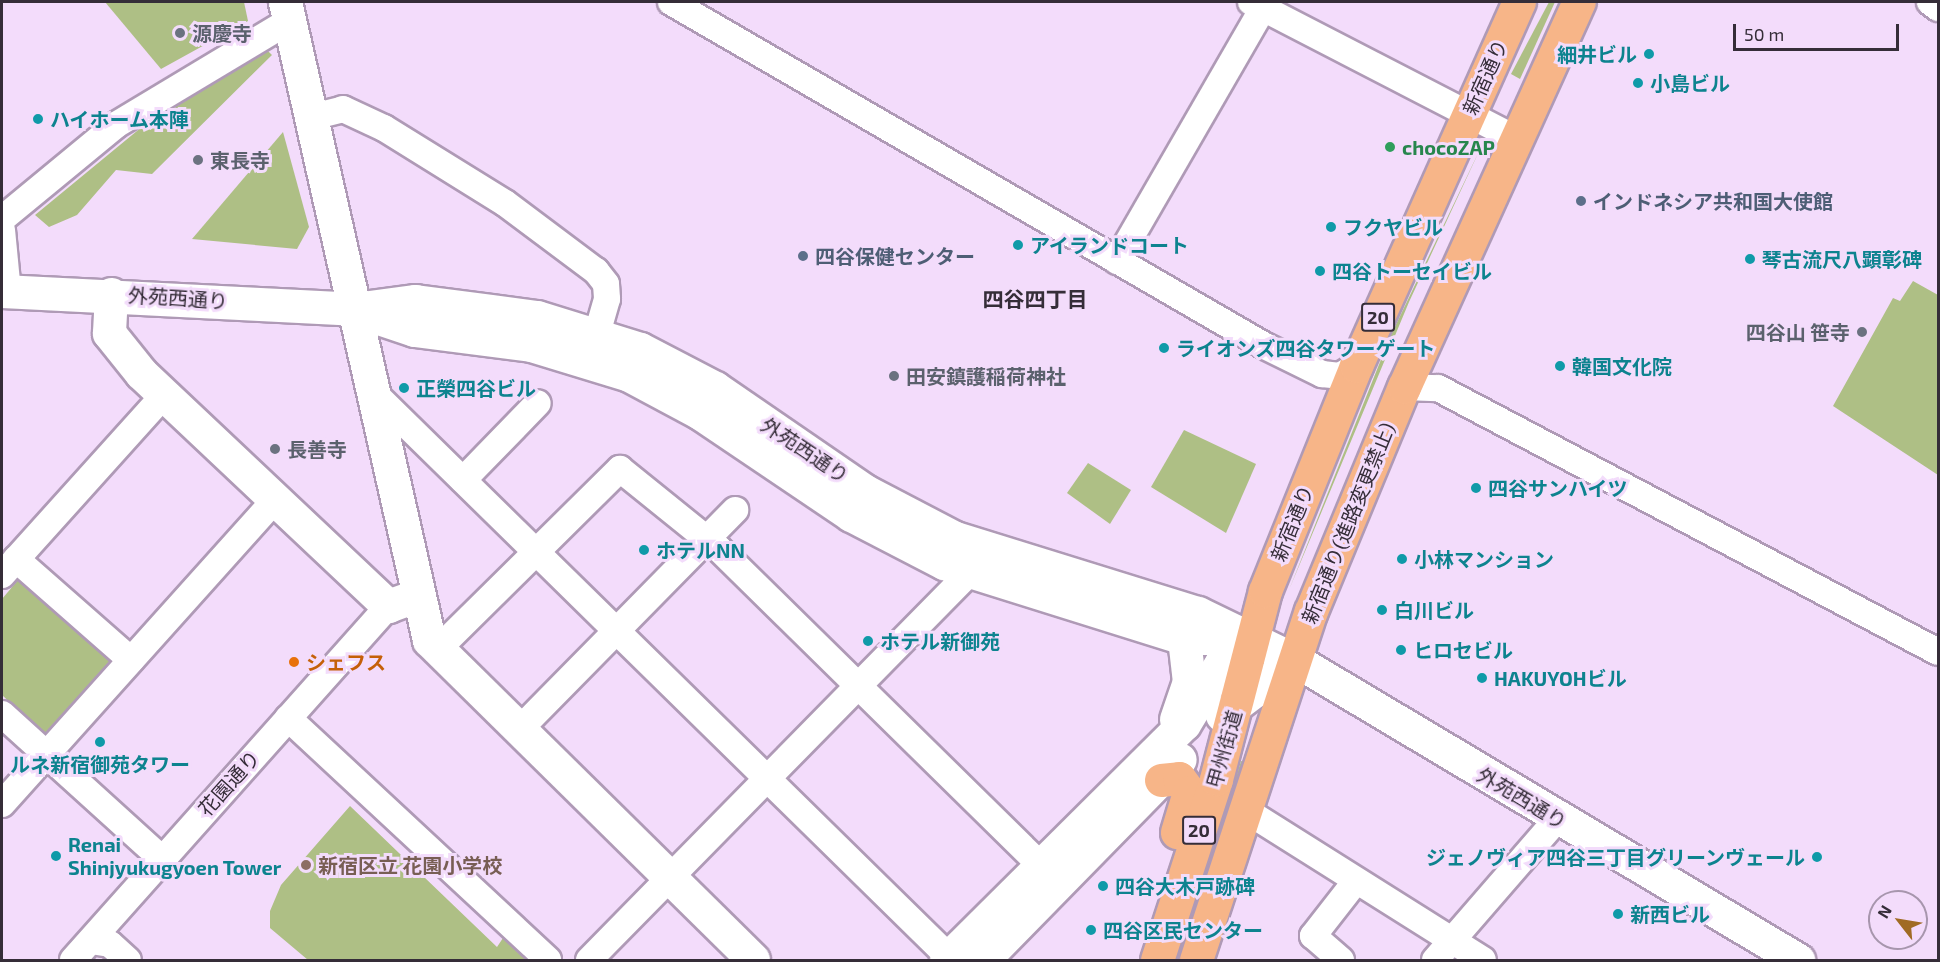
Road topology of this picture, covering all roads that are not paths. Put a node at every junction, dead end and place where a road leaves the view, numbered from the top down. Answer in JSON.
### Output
{"nodes":[{"id":1,"x":671,"y":2,"type":"edge"},
{"id":2,"x":1519,"y":2,"type":"edge"},
{"id":3,"x":1579,"y":2,"type":"edge"},
{"id":4,"x":1930,"y":2,"type":"edge"},
{"id":5,"x":1257,"y":5,"type":"edge"},
{"id":6,"x":1938,"y":8,"type":"edge"},
{"id":7,"x":287,"y":11,"type":"edge"},
{"id":8,"x":1467,"y":116,"type":"junction"},
{"id":9,"x":312,"y":117,"type":"junction"},
{"id":10,"x":1516,"y":139,"type":"junction"},
{"id":11,"x":2,"y":219,"type":"edge"},
{"id":12,"x":2,"y":230,"type":"edge"},
{"id":13,"x":1117,"y":261,"type":"junction"},
{"id":14,"x":5,"y":292,"type":"edge"},
{"id":15,"x":111,"y":294,"type":"junction"},
{"id":16,"x":354,"y":309,"type":"junction"},
{"id":17,"x":597,"y":333,"type":"junction"},
{"id":18,"x":1356,"y":366,"type":"junction"},
{"id":19,"x":1404,"y":387,"type":"junction"},
{"id":20,"x":373,"y":392,"type":"junction"},
{"id":21,"x":164,"y":395,"type":"junction"},
{"id":22,"x":538,"y":404,"type":"dead end"},
{"id":23,"x":463,"y":480,"type":"junction"},
{"id":24,"x":275,"y":500,"type":"junction"},
{"id":25,"x":735,"y":510,"type":"dead end"},
{"id":26,"x":706,"y":538,"type":"junction"},
{"id":27,"x":535,"y":553,"type":"junction"},
{"id":28,"x":9,"y":567,"type":"edge"},
{"id":29,"x":969,"y":573,"type":"junction"},
{"id":30,"x":418,"y":596,"type":"junction"},
{"id":31,"x":388,"y":606,"type":"junction"},
{"id":32,"x":615,"y":631,"type":"junction"},
{"id":33,"x":1184,"y":638,"type":"junction"},
{"id":34,"x":1251,"y":638,"type":"junction"},
{"id":35,"x":436,"y":651,"type":"junction"},
{"id":36,"x":1938,"y":652,"type":"edge"},
{"id":37,"x":130,"y":660,"type":"junction"},
{"id":38,"x":1295,"y":660,"type":"junction"},
{"id":39,"x":859,"y":687,"type":"junction"},
{"id":40,"x":1238,"y":699,"type":"junction"},
{"id":41,"x":2,"y":714,"type":"edge"},
{"id":42,"x":288,"y":718,"type":"junction"},
{"id":43,"x":518,"y":731,"type":"junction"},
{"id":44,"x":46,"y":754,"type":"junction"},
{"id":45,"x":1154,"y":769,"type":"junction"},
{"id":46,"x":767,"y":781,"type":"junction"},
{"id":47,"x":2,"y":804,"type":"edge"},
{"id":48,"x":1245,"y":810,"type":"junction"},
{"id":49,"x":1557,"y":819,"type":"junction"},
{"id":50,"x":161,"y":858,"type":"junction"},
{"id":51,"x":1041,"y":865,"type":"junction"},
{"id":52,"x":670,"y":880,"type":"junction"},
{"id":53,"x":1356,"y":881,"type":"junction"},
{"id":54,"x":91,"y":940,"type":"junction"},
{"id":55,"x":1443,"y":951,"type":"edge"},
{"id":56,"x":948,"y":959,"type":"edge"},
{"id":57,"x":73,"y":960,"type":"edge"},
{"id":58,"x":128,"y":960,"type":"edge"},
{"id":59,"x":548,"y":960,"type":"edge"},
{"id":60,"x":589,"y":960,"type":"edge"},
{"id":61,"x":753,"y":960,"type":"edge"},
{"id":62,"x":983,"y":960,"type":"edge"},
{"id":63,"x":1157,"y":960,"type":"edge"},
{"id":64,"x":1196,"y":960,"type":"edge"},
{"id":65,"x":1341,"y":960,"type":"edge"},
{"id":66,"x":1483,"y":960,"type":"edge"},
{"id":67,"x":1793,"y":960,"type":"edge"},
{"id":68,"x":1798,"y":960,"type":"edge"}],
"edges":[{"from":1,"to":13,"type":"street"},
{"from":2,"to":8,"type":"highway","name":"新宿通り","number":"20"},
{"from":3,"to":10,"type":"highway","number":"20"},
{"from":4,"to":6,"type":"street"},
{"from":5,"to":8,"type":"street"},
{"from":5,"to":13,"type":"street"},
{"from":7,"to":9,"type":"main road"},
{"from":7,"to":11,"type":"street"},
{"from":8,"to":10,"type":"street"},
{"from":8,"to":18,"type":"highway","name":"新宿通り","number":"20"},
{"from":9,"to":16,"type":"main road"},
{"from":9,"to":17,"type":"street"},
{"from":10,"to":19,"type":"highway","number":"20"},
{"from":12,"to":14,"type":"street"},
{"from":13,"to":18,"type":"street"},
{"from":14,"to":15,"type":"main road","name":"外苑西通り"},
{"from":15,"to":16,"type":"main road","name":"外苑西通り"},
{"from":15,"to":21,"type":"main road"},
{"from":16,"to":17,"type":"main road","name":"外苑西通り"},
{"from":16,"to":20,"type":"main road"},
{"from":16,"to":29,"type":"main road","name":"外苑西通り"},
{"from":17,"to":34,"type":"main road","name":"外苑西通り"},
{"from":18,"to":34,"type":"highway","name":"新宿通り","number":"20"},
{"from":19,"to":36,"type":"street"},
{"from":19,"to":38,"type":"highway","name":"新宿通り(進路変更禁止)","number":"20"},
{"from":20,"to":23,"type":"street"},
{"from":20,"to":30,"type":"main road"},
{"from":21,"to":24,"type":"main road"},
{"from":21,"to":28,"type":"street"},
{"from":22,"to":23,"type":"street"},
{"from":23,"to":27,"type":"street"},
{"from":24,"to":31,"type":"main road"},
{"from":24,"to":37,"type":"street"},
{"from":25,"to":26,"type":"street"},
{"from":26,"to":27,"type":"street"},
{"from":26,"to":32,"type":"street"},
{"from":26,"to":39,"type":"street"},
{"from":27,"to":32,"type":"street"},
{"from":27,"to":35,"type":"street"},
{"from":28,"to":37,"type":"street"},
{"from":29,"to":33,"type":"main road","name":"外苑西通り"},
{"from":29,"to":39,"type":"street"},
{"from":30,"to":31,"type":"main road"},
{"from":30,"to":35,"type":"main road"},
{"from":31,"to":42,"type":"street","name":"花園通り"},
{"from":32,"to":43,"type":"street"},
{"from":32,"to":46,"type":"street"},
{"from":33,"to":34,"type":"main road","name":"外苑西通り"},
{"from":33,"to":45,"type":"main road"},
{"from":34,"to":38,"type":"main road","name":"外苑西通り"},
{"from":34,"to":40,"type":"highway","name":"甲州街道","number":"20"},
{"from":34,"to":45,"type":"main road"},
{"from":35,"to":43,"type":"main road"},
{"from":37,"to":44,"type":"street"},
{"from":38,"to":40,"type":"main road"},
{"from":38,"to":48,"type":"highway","name":"甲州街道","number":"20"},
{"from":38,"to":49,"type":"main road","name":"外苑西通り"},
{"from":39,"to":46,"type":"street"},
{"from":39,"to":51,"type":"street"},
{"from":40,"to":45,"type":"main road"},
{"from":40,"to":63,"type":"highway","name":"甲州街道","number":"20"},
{"from":41,"to":44,"type":"street"},
{"from":42,"to":50,"type":"street","name":"花園通り"},
{"from":42,"to":59,"type":"street"},
{"from":43,"to":52,"type":"main road"},
{"from":44,"to":47,"type":"street"},
{"from":44,"to":50,"type":"street"},
{"from":45,"to":51,"type":"main road"},
{"from":45,"to":62,"type":"main road"},
{"from":45,"to":63,"type":"highway"},
{"from":46,"to":52,"type":"street"},
{"from":46,"to":56,"type":"street"},
{"from":48,"to":53,"type":"street"},
{"from":48,"to":64,"type":"highway","name":"甲州街道","number":"20"},
{"from":49,"to":55,"type":"street"},
{"from":49,"to":67,"type":"main road","name":"外苑西通り"},
{"from":50,"to":54,"type":"street","name":"花園通り"},
{"from":51,"to":56,"type":"main road"},
{"from":52,"to":60,"type":"street"},
{"from":52,"to":61,"type":"main road"},
{"from":53,"to":55,"type":"street"},
{"from":53,"to":65,"type":"street"},
{"from":54,"to":57,"type":"street","name":"花園通り"},
{"from":54,"to":58,"type":"street"},
{"from":55,"to":66,"type":"street"},
{"from":67,"to":68,"type":"main road","name":"外苑西通り"}]}
